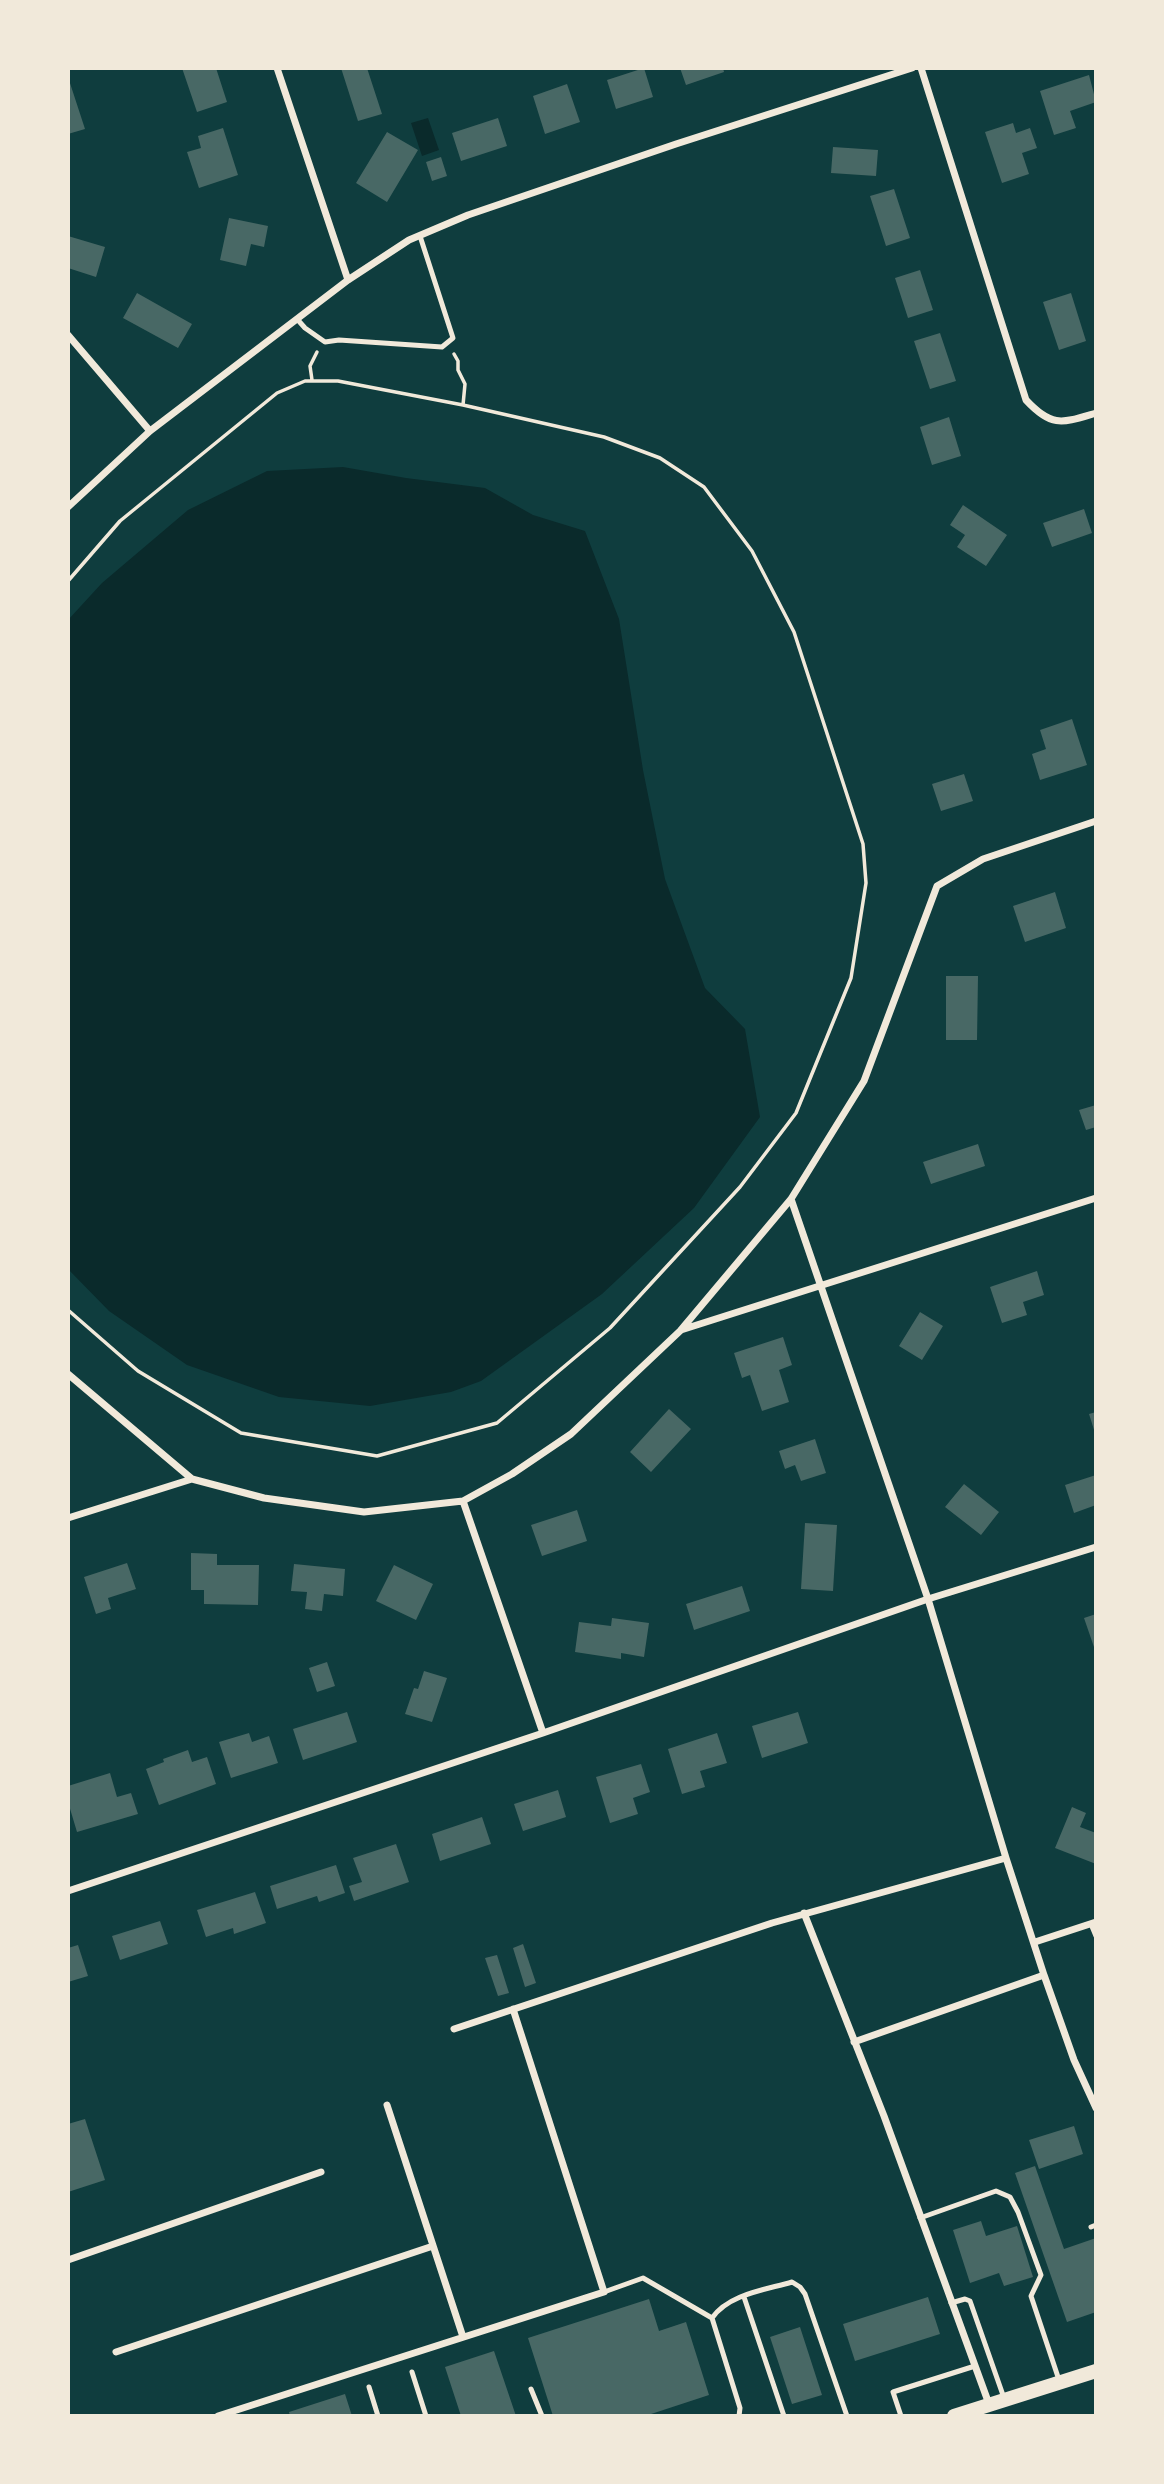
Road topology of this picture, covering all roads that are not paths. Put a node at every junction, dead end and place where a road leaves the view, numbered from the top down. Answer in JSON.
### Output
{"nodes":[{"id":1,"x":277,"y":68,"type":"edge"},
{"id":2,"x":912,"y":68,"type":"edge"},
{"id":3,"x":921,"y":68,"type":"edge"},
{"id":4,"x":419,"y":236,"type":"junction"},
{"id":5,"x":348,"y":280,"type":"junction"},
{"id":6,"x":297,"y":318,"type":"junction"},
{"id":7,"x":68,"y":335,"type":"edge"},
{"id":8,"x":1096,"y":413,"type":"edge"},
{"id":9,"x":150,"y":431,"type":"junction"},
{"id":10,"x":68,"y":507,"type":"edge"},
{"id":11,"x":1096,"y":821,"type":"edge"},
{"id":12,"x":1096,"y":1198,"type":"edge"},
{"id":13,"x":791,"y":1199,"type":"junction"},
{"id":14,"x":821,"y":1287,"type":"junction"},
{"id":15,"x":680,"y":1331,"type":"junction"},
{"id":16,"x":68,"y":1374,"type":"edge"},
{"id":17,"x":192,"y":1479,"type":"junction"},
{"id":18,"x":463,"y":1501,"type":"junction"},
{"id":19,"x":68,"y":1518,"type":"edge"},
{"id":20,"x":1096,"y":1547,"type":"edge"},
{"id":21,"x":928,"y":1599,"type":"junction"},
{"id":22,"x":543,"y":1733,"type":"junction"},
{"id":23,"x":1006,"y":1858,"type":"junction"},
{"id":24,"x":68,"y":1891,"type":"edge"},
{"id":25,"x":804,"y":1913,"type":"junction"},
{"id":26,"x":1093,"y":1923,"type":"edge"},
{"id":27,"x":1096,"y":1936,"type":"edge"},
{"id":28,"x":1035,"y":1942,"type":"junction"},
{"id":29,"x":1044,"y":1975,"type":"junction"},
{"id":30,"x":513,"y":2009,"type":"junction"},
{"id":31,"x":454,"y":2029,"type":"dead end"},
{"id":32,"x":854,"y":2042,"type":"junction"},
{"id":33,"x":387,"y":2105,"type":"dead end"},
{"id":34,"x":1096,"y":2108,"type":"edge"},
{"id":35,"x":321,"y":2172,"type":"dead end"},
{"id":36,"x":920,"y":2218,"type":"junction"},
{"id":37,"x":433,"y":2246,"type":"junction"},
{"id":38,"x":68,"y":2260,"type":"edge"},
{"id":39,"x":604,"y":2292,"type":"junction"},
{"id":40,"x":744,"y":2297,"type":"junction"},
{"id":41,"x":951,"y":2303,"type":"junction"},
{"id":42,"x":712,"y":2318,"type":"junction"},
{"id":43,"x":463,"y":2337,"type":"junction"},
{"id":44,"x":116,"y":2353,"type":"dead end"},
{"id":45,"x":975,"y":2366,"type":"junction"},
{"id":46,"x":1096,"y":2371,"type":"edge"},
{"id":47,"x":412,"y":2372,"type":"dead end"},
{"id":48,"x":1060,"y":2382,"type":"junction"},
{"id":49,"x":369,"y":2387,"type":"dead end"},
{"id":50,"x":531,"y":2389,"type":"dead end"},
{"id":51,"x":1004,"y":2399,"type":"junction"},
{"id":52,"x":989,"y":2404,"type":"junction"},
{"id":53,"x":218,"y":2416,"type":"edge"},
{"id":54,"x":379,"y":2416,"type":"edge"},
{"id":55,"x":426,"y":2416,"type":"edge"},
{"id":56,"x":542,"y":2416,"type":"edge"},
{"id":57,"x":739,"y":2416,"type":"edge"},
{"id":58,"x":784,"y":2416,"type":"edge"},
{"id":59,"x":846,"y":2416,"type":"edge"},
{"id":60,"x":901,"y":2416,"type":"edge"},
{"id":61,"x":954,"y":2416,"type":"edge"}],
"edges":[{"from":1,"to":5,"type":"street"},
{"from":2,"to":4,"type":"street"},
{"from":3,"to":8,"type":"street"},
{"from":4,"to":5,"type":"street"},
{"from":4,"to":6,"type":"lane"},
{"from":5,"to":6,"type":"street"},
{"from":6,"to":9,"type":"street"},
{"from":7,"to":9,"type":"street"},
{"from":9,"to":10,"type":"street"},
{"from":11,"to":13,"type":"street"},
{"from":12,"to":14,"type":"street"},
{"from":13,"to":14,"type":"street"},
{"from":13,"to":15,"type":"street"},
{"from":14,"to":15,"type":"street"},
{"from":14,"to":21,"type":"street"},
{"from":15,"to":18,"type":"street"},
{"from":16,"to":17,"type":"street"},
{"from":17,"to":18,"type":"street"},
{"from":17,"to":19,"type":"street"},
{"from":18,"to":22,"type":"street"},
{"from":20,"to":21,"type":"street"},
{"from":21,"to":22,"type":"street"},
{"from":21,"to":23,"type":"street"},
{"from":22,"to":24,"type":"street"},
{"from":23,"to":25,"type":"street"},
{"from":23,"to":28,"type":"street"},
{"from":25,"to":30,"type":"street"},
{"from":25,"to":32,"type":"street"},
{"from":26,"to":27,"type":"lane"},
{"from":26,"to":28,"type":"street"},
{"from":28,"to":29,"type":"street"},
{"from":29,"to":32,"type":"street"},
{"from":29,"to":34,"type":"street"},
{"from":30,"to":31,"type":"street"},
{"from":30,"to":39,"type":"street"},
{"from":32,"to":36,"type":"street"},
{"from":33,"to":37,"type":"street"},
{"from":35,"to":38,"type":"street"},
{"from":36,"to":41,"type":"street"},
{"from":36,"to":48,"type":"lane"},
{"from":37,"to":43,"type":"street"},
{"from":37,"to":44,"type":"street"},
{"from":39,"to":42,"type":"lane"},
{"from":39,"to":43,"type":"street"},
{"from":40,"to":42,"type":"lane"},
{"from":40,"to":58,"type":"lane"},
{"from":40,"to":59,"type":"lane"},
{"from":41,"to":45,"type":"street"},
{"from":41,"to":51,"type":"lane"},
{"from":42,"to":57,"type":"lane"},
{"from":43,"to":53,"type":"street"},
{"from":45,"to":52,"type":"street"},
{"from":45,"to":60,"type":"lane"},
{"from":46,"to":48,"type":"main road"},
{"from":47,"to":55,"type":"lane"},
{"from":48,"to":51,"type":"main road"},
{"from":49,"to":54,"type":"lane"},
{"from":50,"to":56,"type":"lane"},
{"from":51,"to":52,"type":"main road"},
{"from":52,"to":61,"type":"main road"}]}
